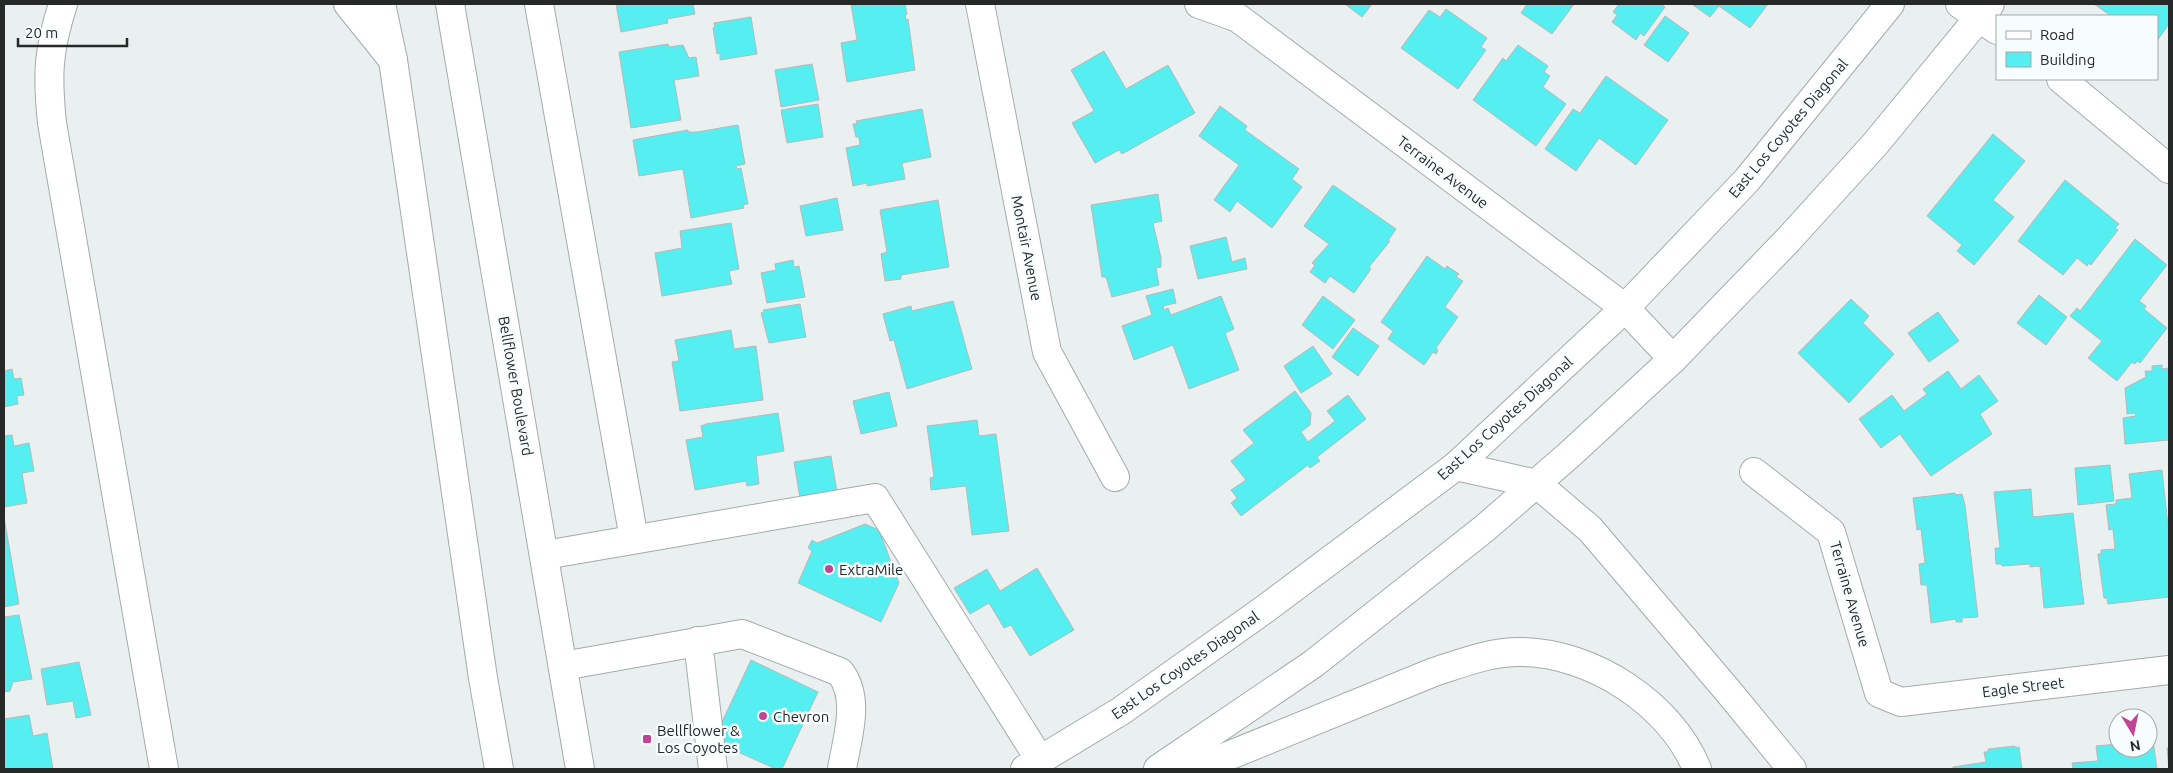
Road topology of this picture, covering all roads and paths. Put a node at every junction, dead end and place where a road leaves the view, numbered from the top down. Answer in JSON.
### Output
{"nodes":[{"id":1,"x":63,"y":4,"type":"edge"},
{"id":2,"x":348,"y":4,"type":"edge"},
{"id":3,"x":381,"y":4,"type":"edge"},
{"id":4,"x":450,"y":4,"type":"edge"},
{"id":5,"x":539,"y":4,"type":"edge"},
{"id":6,"x":980,"y":4,"type":"edge"},
{"id":7,"x":1199,"y":4,"type":"edge"},
{"id":8,"x":1890,"y":4,"type":"edge"},
{"id":9,"x":1982,"y":14,"type":"edge"},
{"id":10,"x":393,"y":60,"type":"junction"},
{"id":11,"x":2062,"y":80,"type":"edge"},
{"id":12,"x":2169,"y":169,"type":"edge"},
{"id":13,"x":1625,"y":308,"type":"junction"},
{"id":14,"x":1673,"y":359,"type":"junction"},
{"id":15,"x":1456,"y":466,"type":"junction"},
{"id":16,"x":1754,"y":472,"type":"dead end"},
{"id":17,"x":1116,"y":477,"type":"dead end"},
{"id":18,"x":1537,"y":484,"type":"junction"},
{"id":19,"x":634,"y":539,"type":"junction"},
{"id":20,"x":545,"y":555,"type":"junction"},
{"id":21,"x":698,"y":641,"type":"junction"},
{"id":22,"x":563,"y":666,"type":"junction"},
{"id":23,"x":2169,"y":670,"type":"edge"},
{"id":24,"x":1879,"y":693,"type":"joint"},
{"id":25,"x":1032,"y":765,"type":"edge"},
{"id":26,"x":164,"y":769,"type":"edge"},
{"id":27,"x":499,"y":769,"type":"edge"},
{"id":28,"x":580,"y":769,"type":"edge"},
{"id":29,"x":713,"y":769,"type":"edge"},
{"id":30,"x":842,"y":769,"type":"edge"},
{"id":31,"x":1158,"y":769,"type":"edge"},
{"id":32,"x":1196,"y":769,"type":"edge"},
{"id":33,"x":1697,"y":769,"type":"edge"},
{"id":34,"x":1792,"y":769,"type":"edge"}],
"edges":[{"from":1,"to":26,"type":"main road"},
{"from":2,"to":10,"type":"main road"},
{"from":3,"to":10,"type":"main road"},
{"from":4,"to":20,"type":"main road","name":"Bellflower Boulevard"},
{"from":5,"to":19,"type":"main road"},
{"from":6,"to":17,"type":"main road","name":"Montair Avenue"},
{"from":7,"to":13,"type":"main road","name":"Terraine Avenue"},
{"from":8,"to":13,"type":"main road","name":"East Los Coyotes Diagonal"},
{"from":9,"to":14,"type":"main road"},
{"from":10,"to":27,"type":"main road"},
{"from":11,"to":12,"type":"main road"},
{"from":13,"to":14,"type":"main road","name":"Terraine Avenue"},
{"from":13,"to":15,"type":"main road","name":"East Los Coyotes Diagonal"},
{"from":14,"to":18,"type":"main road"},
{"from":15,"to":18,"type":"main road"},
{"from":15,"to":25,"type":"main road","name":"East Los Coyotes Diagonal"},
{"from":16,"to":24,"type":"main road","name":"Terraine Avenue"},
{"from":18,"to":31,"type":"main road"},
{"from":18,"to":34,"type":"main road"},
{"from":19,"to":20,"type":"main road"},
{"from":19,"to":25,"type":"main road"},
{"from":20,"to":22,"type":"main road","name":"Bellflower Boulevard"},
{"from":21,"to":22,"type":"main road"},
{"from":21,"to":29,"type":"main road"},
{"from":21,"to":30,"type":"main road"},
{"from":22,"to":28,"type":"main road","name":"Bellflower Boulevard"},
{"from":23,"to":24,"type":"main road","name":"Eagle Street"},
{"from":32,"to":33,"type":"main road"}]}
